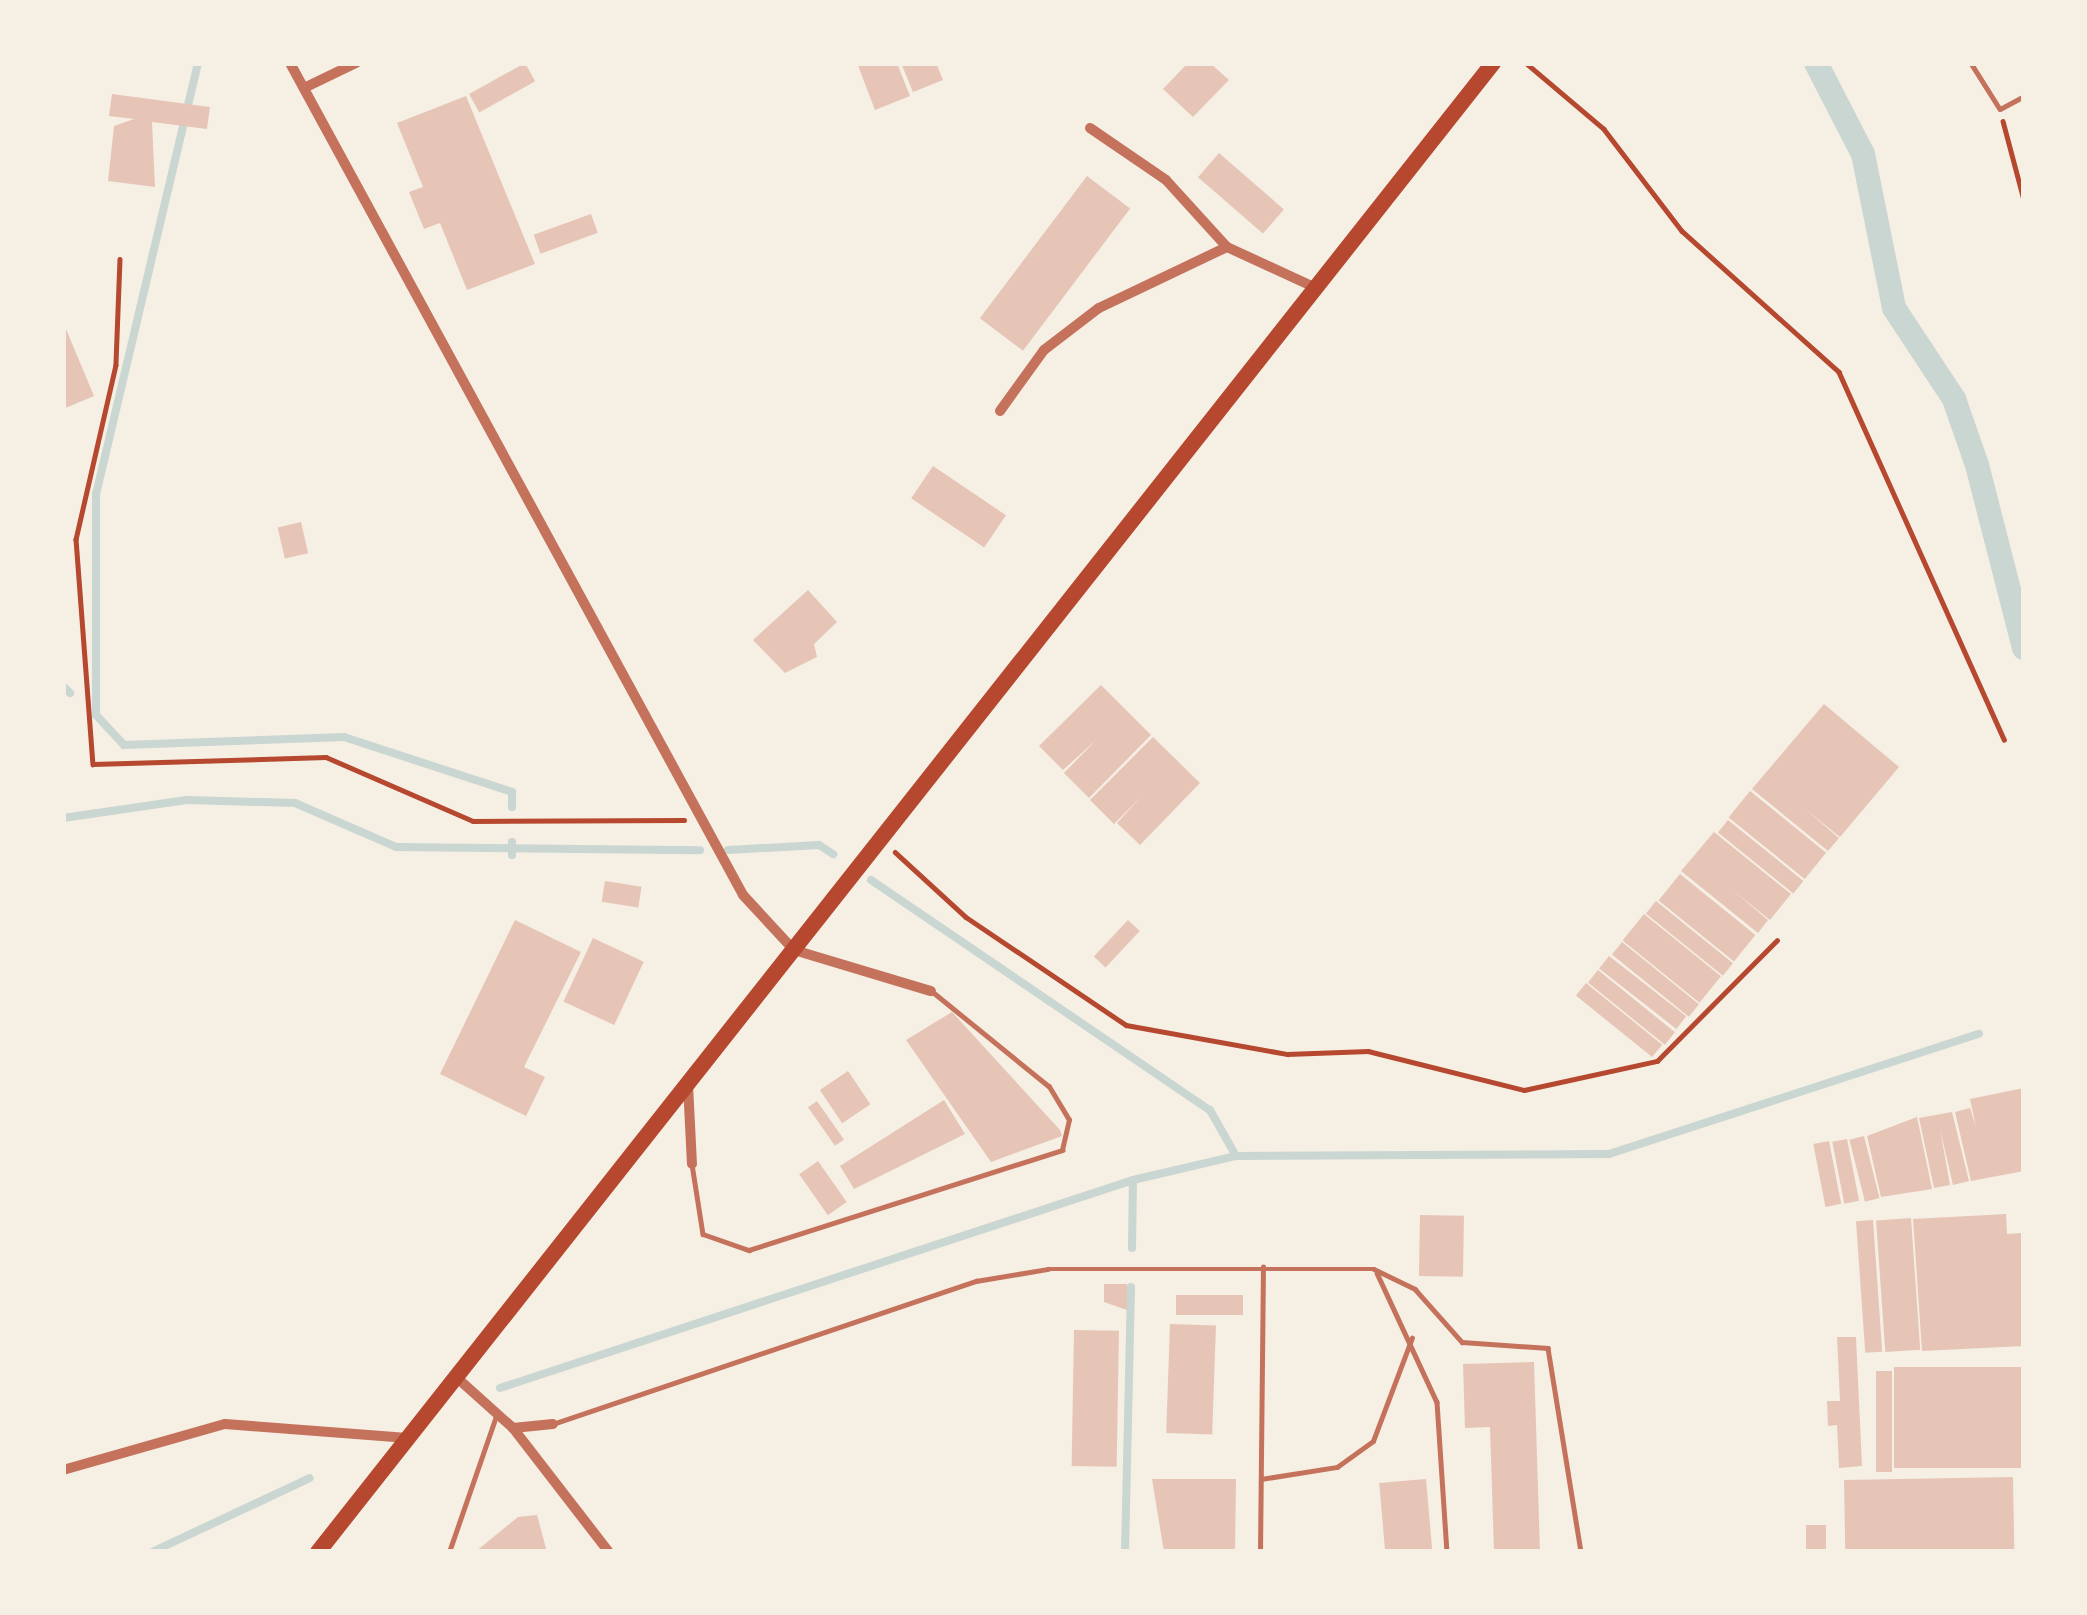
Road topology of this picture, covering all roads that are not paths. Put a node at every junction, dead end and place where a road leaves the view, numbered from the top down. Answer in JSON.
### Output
{"nodes":[{"id":1,"x":290,"y":63,"type":"edge"},
{"id":2,"x":356,"y":63,"type":"edge"},
{"id":3,"x":1493,"y":63,"type":"edge"},
{"id":4,"x":1971,"y":63,"type":"edge"},
{"id":5,"x":304,"y":88,"type":"junction"},
{"id":6,"x":2024,"y":96,"type":"edge"},
{"id":7,"x":1090,"y":128,"type":"dead end"},
{"id":8,"x":1227,"y":247,"type":"junction"},
{"id":9,"x":1316,"y":288,"type":"junction"},
{"id":10,"x":1000,"y":411,"type":"dead end"},
{"id":11,"x":794,"y":950,"type":"junction"},
{"id":12,"x":932,"y":991,"type":"joint"},
{"id":13,"x":688,"y":1085,"type":"junction"},
{"id":14,"x":692,"y":1164,"type":"joint"},
{"id":15,"x":1263,"y":1267,"type":"junction"},
{"id":16,"x":1374,"y":1269,"type":"junction"},
{"id":17,"x":1412,"y":1337,"type":"junction"},
{"id":18,"x":455,"y":1376,"type":"junction"},
{"id":19,"x":496,"y":1416,"type":"junction"},
{"id":20,"x":553,"y":1424,"type":"joint"},
{"id":21,"x":513,"y":1428,"type":"junction"},
{"id":22,"x":407,"y":1438,"type":"junction"},
{"id":23,"x":63,"y":1470,"type":"edge"},
{"id":24,"x":1261,"y":1479,"type":"junction"},
{"id":25,"x":318,"y":1552,"type":"edge"},
{"id":26,"x":449,"y":1552,"type":"edge"},
{"id":27,"x":609,"y":1552,"type":"edge"},
{"id":28,"x":1260,"y":1552,"type":"edge"},
{"id":29,"x":1447,"y":1552,"type":"edge"},
{"id":30,"x":1581,"y":1552,"type":"edge"}],
"edges":[{"from":1,"to":5,"type":"street"},
{"from":2,"to":5,"type":"street"},
{"from":3,"to":9,"type":"highway"},
{"from":4,"to":6,"type":"lane"},
{"from":5,"to":11,"type":"street"},
{"from":7,"to":8,"type":"street"},
{"from":8,"to":9,"type":"street"},
{"from":8,"to":10,"type":"street"},
{"from":9,"to":11,"type":"highway"},
{"from":11,"to":12,"type":"street"},
{"from":11,"to":13,"type":"highway"},
{"from":12,"to":14,"type":"lane"},
{"from":13,"to":14,"type":"street"},
{"from":13,"to":18,"type":"highway"},
{"from":15,"to":16,"type":"lane"},
{"from":15,"to":20,"type":"lane"},
{"from":15,"to":24,"type":"lane"},
{"from":16,"to":17,"type":"lane"},
{"from":16,"to":30,"type":"lane"},
{"from":17,"to":24,"type":"lane"},
{"from":17,"to":29,"type":"lane"},
{"from":18,"to":19,"type":"street"},
{"from":18,"to":22,"type":"highway"},
{"from":19,"to":21,"type":"street"},
{"from":19,"to":26,"type":"lane"},
{"from":20,"to":21,"type":"street"},
{"from":21,"to":27,"type":"street"},
{"from":22,"to":23,"type":"street"},
{"from":22,"to":25,"type":"highway"},
{"from":24,"to":28,"type":"lane"}]}
